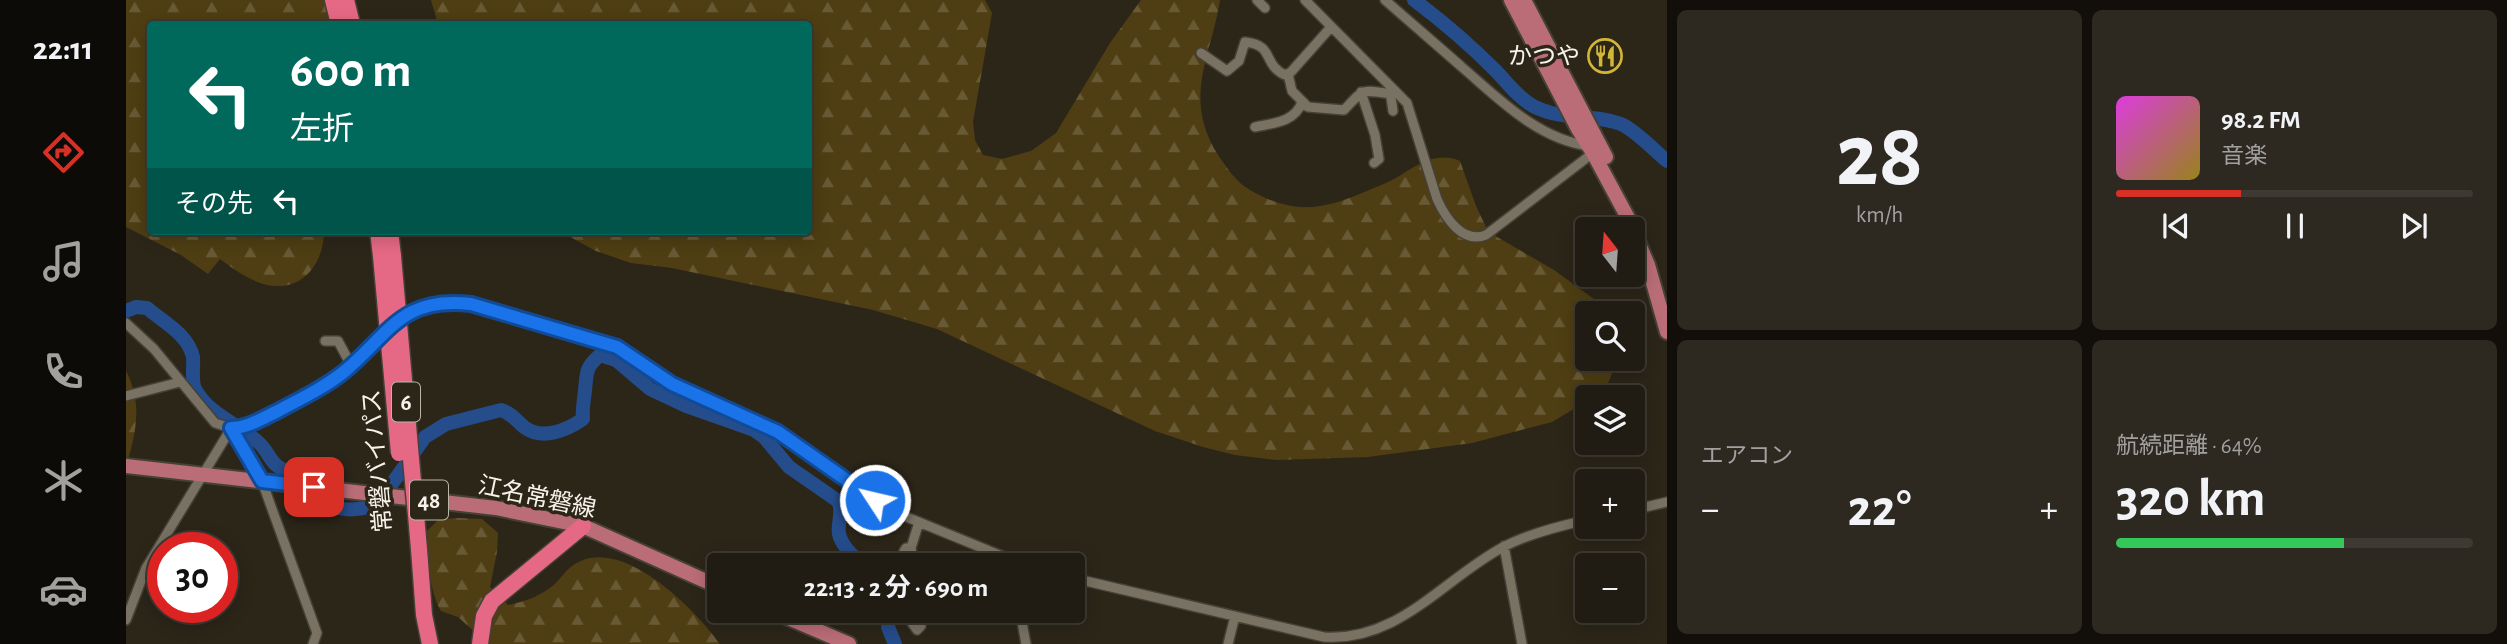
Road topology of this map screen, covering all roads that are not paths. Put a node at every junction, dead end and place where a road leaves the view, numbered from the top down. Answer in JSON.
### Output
{"nodes":[{"id":1,"x":332,"y":0,"type":"edge"},
{"id":2,"x":346,"y":0,"type":"edge"},
{"id":3,"x":1257,"y":0,"type":"edge"},
{"id":4,"x":1305,"y":0,"type":"edge"},
{"id":5,"x":1385,"y":0,"type":"edge"},
{"id":6,"x":1511,"y":0,"type":"edge"},
{"id":7,"x":1524,"y":0,"type":"edge"},
{"id":8,"x":1265,"y":8,"type":"dead end"},
{"id":9,"x":338,"y":21,"type":"edge"},
{"id":10,"x":351,"y":21,"type":"edge"},
{"id":11,"x":1331,"y":27,"type":"junction"},
{"id":12,"x":1202,"y":53,"type":"dead end"},
{"id":13,"x":1288,"y":74,"type":"junction"},
{"id":14,"x":1390,"y":90,"type":"junction"},
{"id":15,"x":1361,"y":92,"type":"junction"},
{"id":16,"x":1302,"y":102,"type":"junction"},
{"id":17,"x":1393,"y":111,"type":"dead end"},
{"id":18,"x":1255,"y":127,"type":"dead end"},
{"id":19,"x":1593,"y":145,"type":"junction"},
{"id":20,"x":1374,"y":163,"type":"dead end"},
{"id":21,"x":379,"y":235,"type":"edge"},
{"id":22,"x":390,"y":235,"type":"edge"},
{"id":23,"x":387,"y":256,"type":"junction"},
{"id":24,"x":1667,"y":298,"type":"edge"},
{"id":25,"x":126,"y":323,"type":"edge"},
{"id":26,"x":1667,"y":332,"type":"edge"},
{"id":27,"x":325,"y":341,"type":"dead end"},
{"id":28,"x":351,"y":365,"type":"junction"},
{"id":29,"x":180,"y":382,"type":"junction"},
{"id":30,"x":126,"y":396,"type":"edge"},
{"id":31,"x":230,"y":428,"type":"junction"},
{"id":32,"x":126,"y":466,"type":"edge"},
{"id":33,"x":202,"y":475,"type":"junction"},
{"id":34,"x":262,"y":481,"type":"junction"},
{"id":35,"x":1667,"y":502,"type":"edge"},
{"id":36,"x":1645,"y":507,"type":"edge"},
{"id":37,"x":919,"y":522,"type":"junction"},
{"id":38,"x":1575,"y":523,"type":"edge"},
{"id":39,"x":583,"y":526,"type":"junction"},
{"id":40,"x":1504,"y":546,"type":"junction"},
{"id":41,"x":911,"y":548,"type":"junction"},
{"id":42,"x":414,"y":549,"type":"junction"},
{"id":43,"x":904,"y":553,"type":"edge"},
{"id":44,"x":912,"y":553,"type":"edge"},
{"id":45,"x":992,"y":553,"type":"edge"},
{"id":46,"x":1085,"y":581,"type":"edge"},
{"id":47,"x":707,"y":582,"type":"edge"},
{"id":48,"x":1236,"y":616,"type":"junction"},
{"id":49,"x":126,"y":620,"type":"edge"},
{"id":50,"x":800,"y":623,"type":"edge"},
{"id":51,"x":1022,"y":623,"type":"edge"},
{"id":52,"x":313,"y":644,"type":"edge"},
{"id":53,"x":419,"y":644,"type":"edge"},
{"id":54,"x":430,"y":644,"type":"edge"},
{"id":55,"x":480,"y":644,"type":"edge"},
{"id":56,"x":849,"y":644,"type":"edge"},
{"id":57,"x":1026,"y":644,"type":"edge"},
{"id":58,"x":1228,"y":644,"type":"edge"},
{"id":59,"x":1522,"y":644,"type":"edge"}],
"edges":[{"from":1,"to":9,"type":"highway"},
{"from":2,"to":10,"type":"highway"},
{"from":3,"to":8,"type":"street"},
{"from":4,"to":11,"type":"street"},
{"from":5,"to":19,"type":"street"},
{"from":6,"to":19,"type":"main road"},
{"from":7,"to":19,"type":"main road"},
{"from":11,"to":13,"type":"street"},
{"from":11,"to":14,"type":"street"},
{"from":12,"to":13,"type":"street"},
{"from":13,"to":16,"type":"street"},
{"from":14,"to":15,"type":"street"},
{"from":14,"to":17,"type":"street"},
{"from":14,"to":19,"type":"street"},
{"from":15,"to":16,"type":"street"},
{"from":15,"to":20,"type":"street"},
{"from":16,"to":18,"type":"street"},
{"from":19,"to":24,"type":"main road"},
{"from":19,"to":26,"type":"main road"},
{"from":21,"to":23,"type":"highway","name":"常磐バイパス","number":"6"},
{"from":22,"to":23,"type":"highway","name":"常磐バイパス","number":"6"},
{"from":23,"to":42,"type":"highway","name":"常磐バイパス","number":"6","bridge":true},
{"from":25,"to":29,"type":"street"},
{"from":27,"to":28,"type":"street"},
{"from":28,"to":31,"type":"street"},
{"from":28,"to":37,"type":"street"},
{"from":29,"to":30,"type":"street"},
{"from":29,"to":31,"type":"street"},
{"from":31,"to":33,"type":"street"},
{"from":31,"to":34,"type":"street"},
{"from":32,"to":33,"type":"main road","name":"江名常磐線","number":"48"},
{"from":33,"to":34,"type":"main road","name":"江名常磐線","number":"48"},
{"from":33,"to":49,"type":"street"},
{"from":34,"to":39,"type":"main road","name":"江名常磐線","number":"48"},
{"from":34,"to":52,"type":"street"},
{"from":35,"to":36,"type":"street"},
{"from":37,"to":41,"type":"street"},
{"from":37,"to":45,"type":"street"},
{"from":38,"to":40,"type":"street"},
{"from":39,"to":47,"type":"main road","name":"江名常磐線","number":"48"},
{"from":39,"to":55,"type":"highway"},
{"from":40,"to":48,"type":"street"},
{"from":40,"to":59,"type":"street"},
{"from":41,"to":43,"type":"street"},
{"from":41,"to":44,"type":"street"},
{"from":42,"to":53,"type":"highway","name":"常磐バイパス","number":"6"},
{"from":42,"to":54,"type":"highway","name":"常磐バイパス","number":"6"},
{"from":46,"to":48,"type":"street"},
{"from":48,"to":58,"type":"street"},
{"from":50,"to":56,"type":"main road"},
{"from":51,"to":57,"type":"street"}]}
